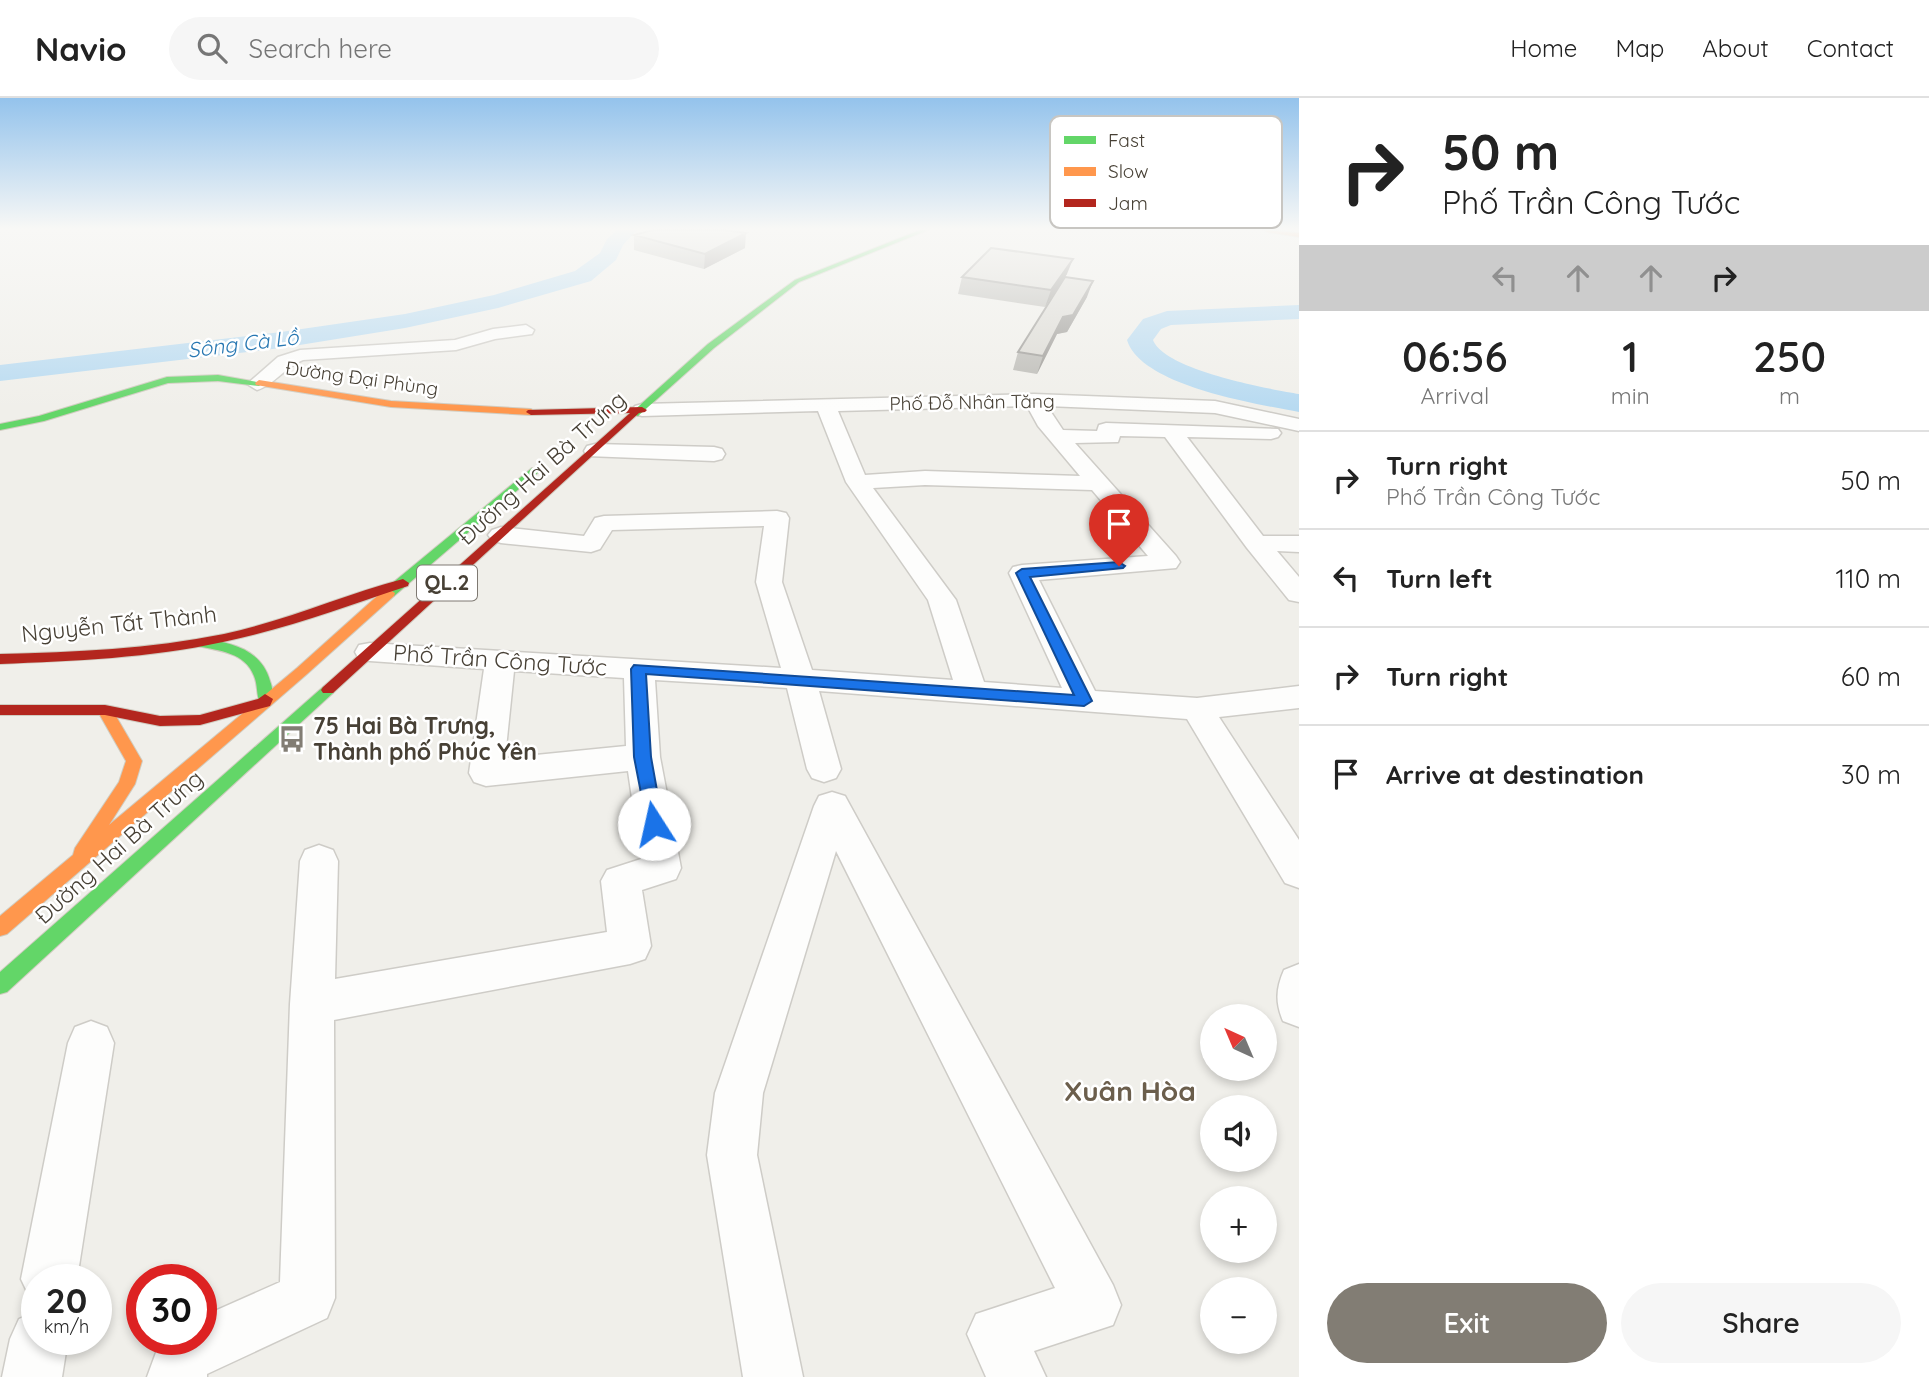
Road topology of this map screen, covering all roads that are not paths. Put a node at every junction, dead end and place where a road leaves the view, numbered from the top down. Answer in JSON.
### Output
{"nodes":[{"id":1,"x":785,"y":290,"type":"edge"},
{"id":2,"x":738,"y":301,"type":"dead end"},
{"id":3,"x":764,"y":305,"type":"junction"},
{"id":4,"x":526,"y":330,"type":"dead end"},
{"id":5,"x":257,"y":384,"type":"junction"},
{"id":6,"x":626,"y":397,"type":"dead end"},
{"id":7,"x":1034,"y":400,"type":"junction"},
{"id":8,"x":825,"y":405,"type":"junction"},
{"id":9,"x":642,"y":410,"type":"junction"},
{"id":10,"x":606,"y":414,"type":"junction"},
{"id":11,"x":1299,"y":426,"type":"edge"},
{"id":12,"x":0,"y":427,"type":"edge"},
{"id":13,"x":585,"y":431,"type":"dead end"},
{"id":14,"x":1172,"y":432,"type":"junction"},
{"id":15,"x":1057,"y":436,"type":"junction"},
{"id":16,"x":595,"y":451,"type":"junction"},
{"id":17,"x":714,"y":454,"type":"dead end"},
{"id":18,"x":554,"y":456,"type":"dead end"},
{"id":19,"x":857,"y":482,"type":"junction"},
{"id":20,"x":1098,"y":482,"type":"junction"},
{"id":21,"x":501,"y":535,"type":"junction"},
{"id":22,"x":1256,"y":543,"type":"junction"},
{"id":23,"x":1299,"y":544,"type":"edge"},
{"id":24,"x":403,"y":583,"type":"junction"},
{"id":25,"x":1299,"y":594,"type":"edge"},
{"id":26,"x":194,"y":643,"type":"junction"},
{"id":27,"x":370,"y":652,"type":"junction"},
{"id":28,"x":0,"y":659,"type":"edge"},
{"id":29,"x":500,"y":660,"type":"junction"},
{"id":30,"x":639,"y":669,"type":"junction"},
{"id":31,"x":800,"y":679,"type":"junction"},
{"id":32,"x":972,"y":692,"type":"junction"},
{"id":33,"x":1299,"y":698,"type":"edge"},
{"id":34,"x":1084,"y":701,"type":"junction"},
{"id":35,"x":265,"y":702,"type":"junction"},
{"id":36,"x":1197,"y":709,"type":"junction"},
{"id":37,"x":0,"y":710,"type":"edge"},
{"id":38,"x":105,"y":710,"type":"junction"},
{"id":39,"x":643,"y":757,"type":"junction"},
{"id":40,"x":824,"y":769,"type":"dead end"},
{"id":41,"x":319,"y":861,"type":"dead end"},
{"id":42,"x":75,"y":863,"type":"junction"},
{"id":43,"x":1299,"y":872,"type":"edge"},
{"id":44,"x":0,"y":928,"type":"edge"},
{"id":45,"x":1299,"y":984,"type":"edge"},
{"id":46,"x":0,"y":985,"type":"edge"},
{"id":47,"x":312,"y":1004,"type":"junction"},
{"id":48,"x":1299,"y":1006,"type":"edge"},
{"id":49,"x":90,"y":1043,"type":"dead end"},
{"id":50,"x":52,"y":1264,"type":"edge"},
{"id":51,"x":36,"y":1355,"type":"edge"},
{"id":52,"x":32,"y":1377,"type":"edge"},
{"id":53,"x":177,"y":1377,"type":"edge"},
{"id":54,"x":773,"y":1377,"type":"edge"},
{"id":55,"x":1016,"y":1377,"type":"edge"}],
"edges":[{"from":1,"to":3,"type":"main road","name":"Đường Hai Bà Trưng","number":"QL.2"},
{"from":2,"to":3,"type":"main road"},
{"from":3,"to":9,"type":"main road","name":"Đường Hai Bà Trưng","number":"QL.2"},
{"from":4,"to":5,"type":"street"},
{"from":5,"to":10,"type":"main road","name":"Đường Đại Phùng"},
{"from":5,"to":12,"type":"main road","name":"Đường Đại Phùng"},
{"from":6,"to":10,"type":"main road","name":"Đường Hai Bà Trưng"},
{"from":7,"to":8,"type":"street","name":"Phố Đỗ Nhân Tăng"},
{"from":7,"to":11,"type":"street","name":"Phố Đỗ Nhân Tăng"},
{"from":7,"to":15,"type":"street"},
{"from":8,"to":9,"type":"street","name":"Phố Đỗ Nhân Tăng"},
{"from":8,"to":19,"type":"street"},
{"from":9,"to":10,"type":"main road","name":"Đường Đại Phùng"},
{"from":9,"to":16,"type":"main road","name":"Đường Hai Bà Trưng","number":"QL.2"},
{"from":10,"to":13,"type":"main road","name":"Đường Hai Bà Trưng"},
{"from":11,"to":14,"type":"street"},
{"from":14,"to":15,"type":"street"},
{"from":14,"to":22,"type":"street"},
{"from":15,"to":20,"type":"street"},
{"from":16,"to":17,"type":"street"},
{"from":16,"to":21,"type":"main road","name":"Đường Hai Bà Trưng","number":"QL.2"},
{"from":18,"to":24,"type":"main road","name":"Đường Hai Bà Trưng","number":"QL.2"},
{"from":19,"to":20,"type":"street"},
{"from":19,"to":32,"type":"street"},
{"from":20,"to":34,"type":"street"},
{"from":21,"to":27,"type":"main road","name":"Đường Hai Bà Trưng","number":"QL.2"},
{"from":21,"to":31,"type":"street"},
{"from":22,"to":23,"type":"street"},
{"from":22,"to":25,"type":"street"},
{"from":24,"to":26,"type":"main road","name":"Nguyễn Tất Thành"},
{"from":24,"to":35,"type":"main road","name":"Đường Hai Bà Trưng","number":"QL.2"},
{"from":26,"to":28,"type":"main road","name":"Nguyễn Tất Thành"},
{"from":26,"to":35,"type":"main road"},
{"from":27,"to":29,"type":"street","name":"Phố Trần Công Tước"},
{"from":27,"to":46,"type":"main road","name":"Đường Hai Bà Trưng","number":"QL.2"},
{"from":29,"to":30,"type":"street","name":"Phố Trần Công Tước"},
{"from":29,"to":39,"type":"street"},
{"from":30,"to":31,"type":"street","name":"Phố Trần Công Tước"},
{"from":30,"to":39,"type":"street"},
{"from":31,"to":32,"type":"street","name":"Phố Trần Công Tước"},
{"from":31,"to":40,"type":"street"},
{"from":32,"to":34,"type":"street","name":"Phố Trần Công Tước"},
{"from":33,"to":36,"type":"street","name":"Phố Trần Công Tước"},
{"from":34,"to":36,"type":"street","name":"Phố Trần Công Tước"},
{"from":35,"to":38,"type":"main road"},
{"from":35,"to":42,"type":"main road","name":"Đường Hai Bà Trưng","number":"QL.2"},
{"from":36,"to":43,"type":"street"},
{"from":37,"to":38,"type":"main road"},
{"from":38,"to":42,"type":"main road"},
{"from":39,"to":47,"type":"street"},
{"from":41,"to":47,"type":"street"},
{"from":42,"to":44,"type":"main road","name":"Đường Hai Bà Trưng","number":"QL.2"},
{"from":45,"to":48,"type":"street"},
{"from":47,"to":53,"type":"street"},
{"from":49,"to":50,"type":"street"},
{"from":51,"to":52,"type":"street"},
{"from":54,"to":55,"type":"street"}]}
